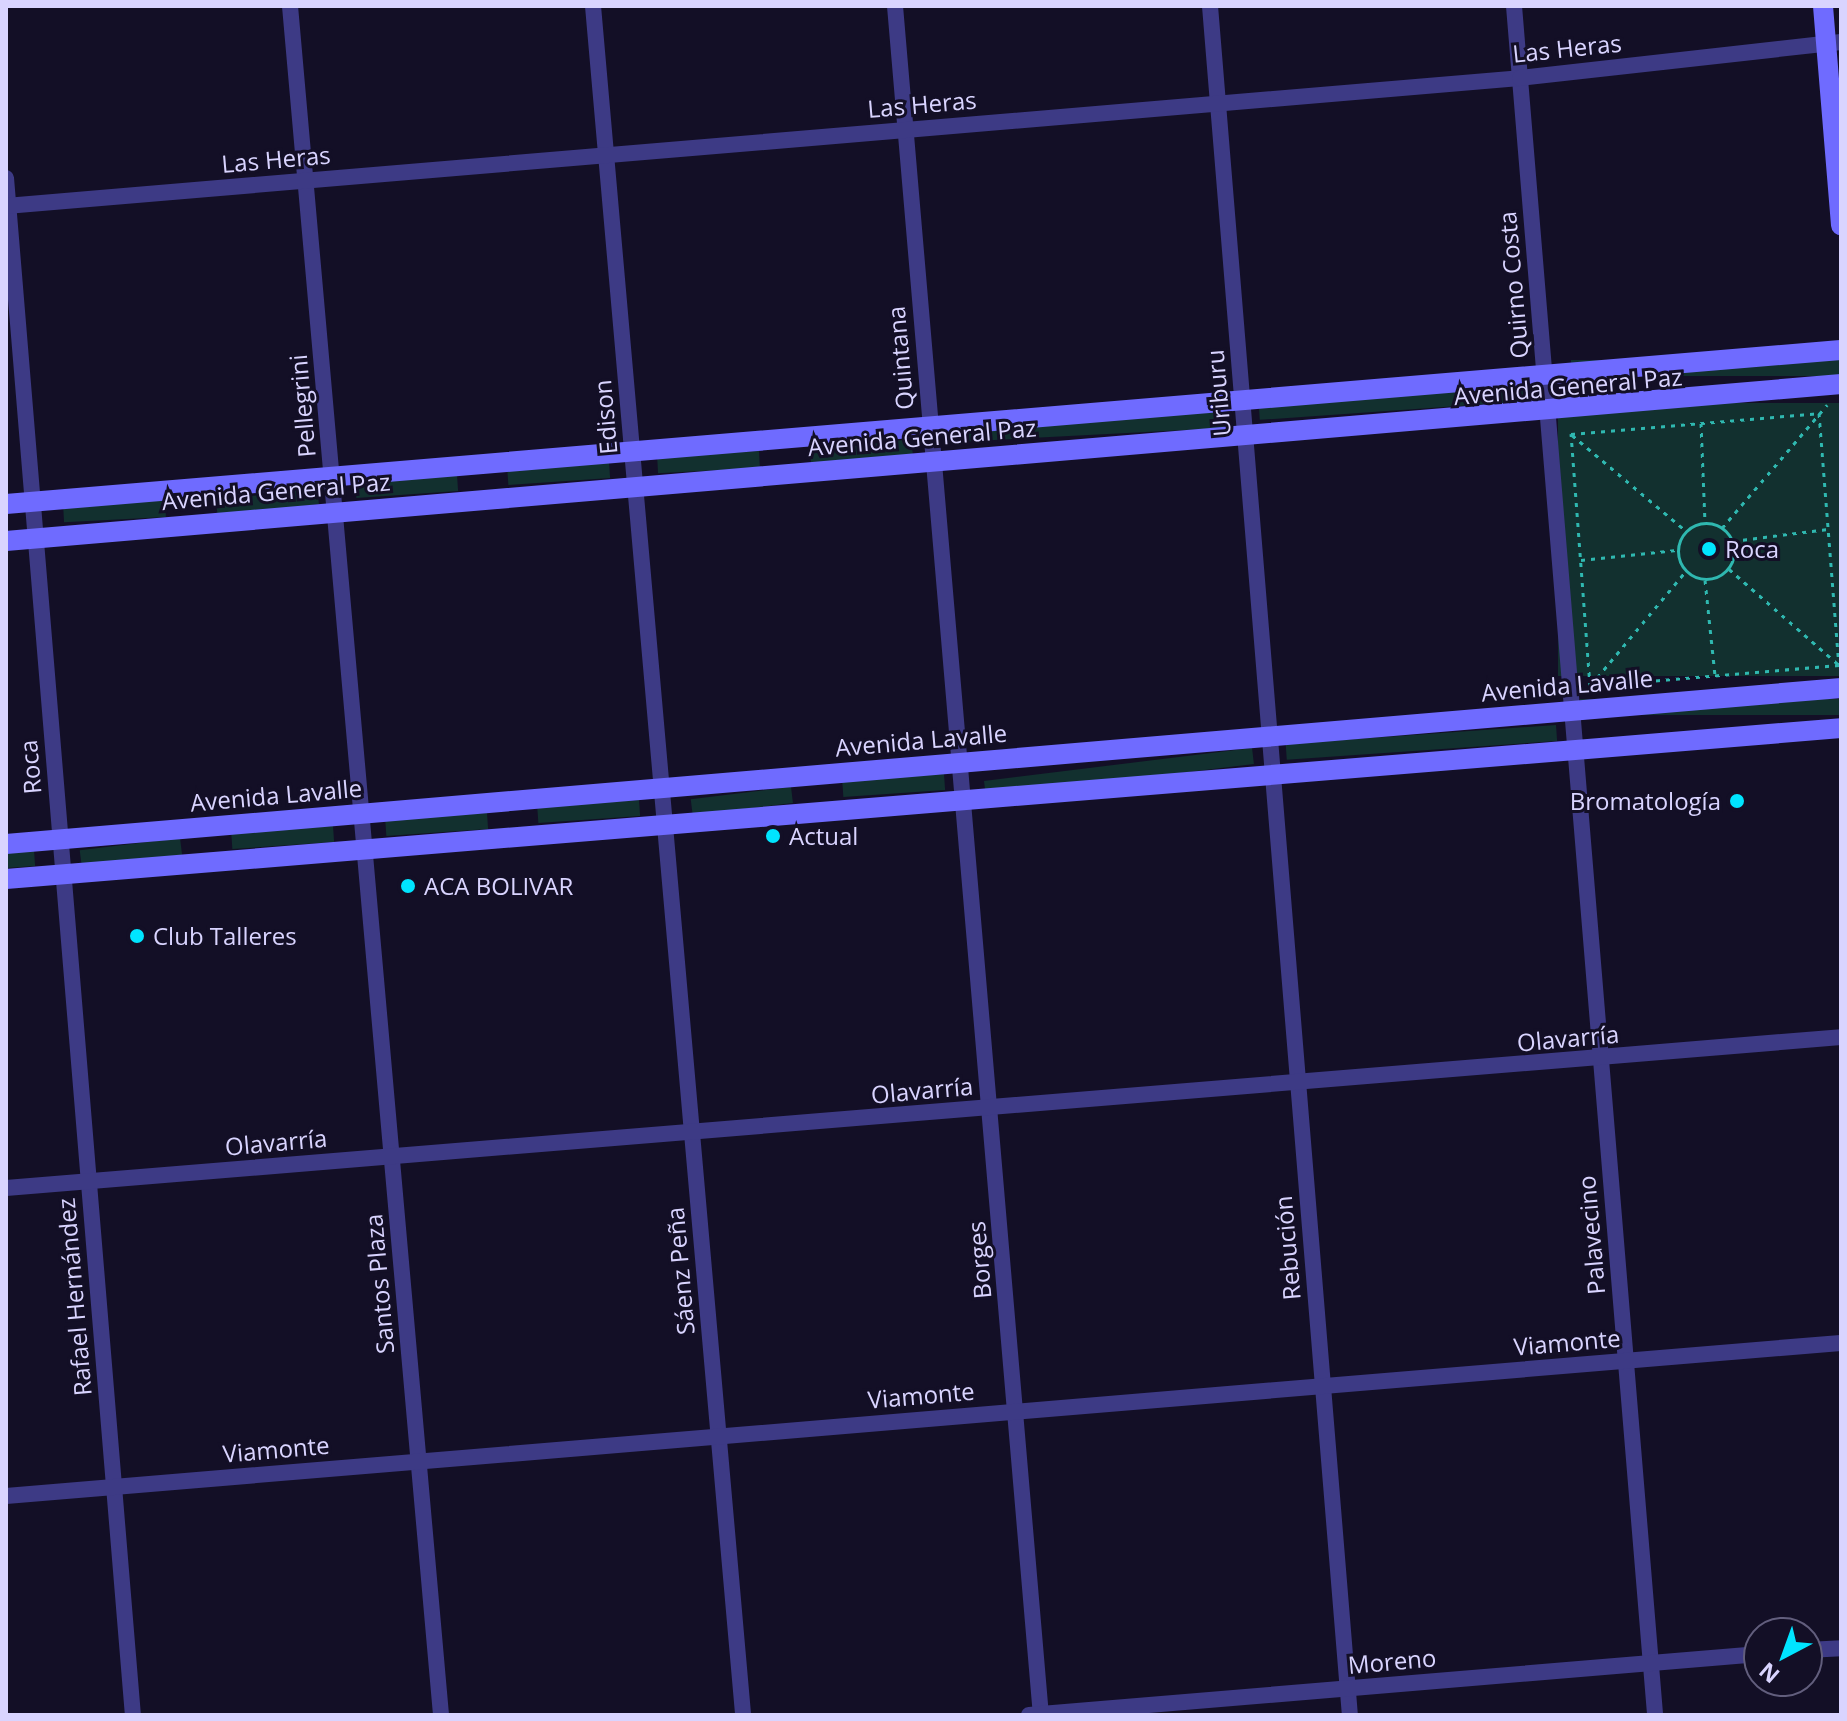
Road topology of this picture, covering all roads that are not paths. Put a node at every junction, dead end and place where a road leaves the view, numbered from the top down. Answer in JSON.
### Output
{"nodes":[{"id":1,"x":290,"y":6,"type":"edge"},
{"id":2,"x":593,"y":6,"type":"edge"},
{"id":3,"x":895,"y":6,"type":"edge"},
{"id":4,"x":1210,"y":6,"type":"edge"},
{"id":5,"x":1514,"y":6,"type":"edge"},
{"id":6,"x":1823,"y":6,"type":"edge"},
{"id":7,"x":1834,"y":43,"type":"edge"},
{"id":8,"x":1520,"y":78,"type":"junction"},
{"id":9,"x":1218,"y":104,"type":"junction"},
{"id":10,"x":905,"y":130,"type":"junction"},
{"id":11,"x":606,"y":155,"type":"junction"},
{"id":12,"x":6,"y":178,"type":"edge"},
{"id":13,"x":306,"y":180,"type":"junction"},
{"id":14,"x":7,"y":206,"type":"edge"},
{"id":15,"x":1841,"y":225,"type":"edge"},
{"id":16,"x":1841,"y":350,"type":"edge"},
{"id":17,"x":1545,"y":375,"type":"junction"},
{"id":18,"x":1836,"y":393,"type":"edge"},
{"id":19,"x":1242,"y":401,"type":"junction"},
{"id":20,"x":1548,"y":415,"type":"junction"},
{"id":21,"x":930,"y":427,"type":"junction"},
{"id":22,"x":1246,"y":439,"type":"junction"},
{"id":23,"x":632,"y":452,"type":"junction"},
{"id":24,"x":933,"y":462,"type":"junction"},
{"id":25,"x":332,"y":477,"type":"junction"},
{"id":26,"x":635,"y":487,"type":"junction"},
{"id":27,"x":33,"y":502,"type":"junction"},
{"id":28,"x":6,"y":504,"type":"edge"},
{"id":29,"x":335,"y":511,"type":"junction"},
{"id":30,"x":36,"y":539,"type":"junction"},
{"id":31,"x":6,"y":541,"type":"edge"},
{"id":32,"x":1841,"y":688,"type":"edge"},
{"id":33,"x":1572,"y":711,"type":"junction"},
{"id":34,"x":1841,"y":728,"type":"edge"},
{"id":35,"x":1270,"y":737,"type":"junction"},
{"id":36,"x":1576,"y":751,"type":"junction"},
{"id":37,"x":959,"y":763,"type":"junction"},
{"id":38,"x":1273,"y":777,"type":"junction"},
{"id":39,"x":662,"y":789,"type":"junction"},
{"id":40,"x":964,"y":801,"type":"junction"},
{"id":41,"x":362,"y":814,"type":"junction"},
{"id":42,"x":665,"y":823,"type":"junction"},
{"id":43,"x":60,"y":840,"type":"junction"},
{"id":44,"x":6,"y":844,"type":"edge"},
{"id":45,"x":365,"y":849,"type":"junction"},
{"id":46,"x":63,"y":874,"type":"junction"},
{"id":47,"x":6,"y":879,"type":"edge"},
{"id":48,"x":1841,"y":1037,"type":"edge"},
{"id":49,"x":1601,"y":1060,"type":"junction"},
{"id":50,"x":1298,"y":1084,"type":"junction"},
{"id":51,"x":990,"y":1108,"type":"junction"},
{"id":52,"x":692,"y":1133,"type":"junction"},
{"id":53,"x":392,"y":1157,"type":"junction"},
{"id":54,"x":89,"y":1182,"type":"junction"},
{"id":55,"x":6,"y":1188,"type":"edge"},
{"id":56,"x":1841,"y":1343,"type":"edge"},
{"id":57,"x":1626,"y":1361,"type":"junction"},
{"id":58,"x":1323,"y":1386,"type":"junction"},
{"id":59,"x":1016,"y":1411,"type":"junction"},
{"id":60,"x":719,"y":1437,"type":"junction"},
{"id":61,"x":419,"y":1462,"type":"junction"},
{"id":62,"x":114,"y":1487,"type":"junction"},
{"id":63,"x":6,"y":1496,"type":"edge"},
{"id":64,"x":1743,"y":1655,"type":"edge"},
{"id":65,"x":1650,"y":1664,"type":"junction"},
{"id":66,"x":1347,"y":1689,"type":"junction"},
{"id":67,"x":133,"y":1715,"type":"edge"},
{"id":68,"x":441,"y":1715,"type":"edge"},
{"id":69,"x":743,"y":1715,"type":"edge"},
{"id":70,"x":1037,"y":1715,"type":"edge"},
{"id":71,"x":1350,"y":1715,"type":"edge"},
{"id":72,"x":1655,"y":1715,"type":"edge"}],
"edges":[{"from":1,"to":13,"type":"street","name":"Pellegrini"},
{"from":2,"to":11,"type":"street","name":"Edison"},
{"from":3,"to":10,"type":"street","name":"Quintana"},
{"from":4,"to":9,"type":"street","name":"Uriburu"},
{"from":5,"to":8,"type":"street","name":"Quirno Costa"},
{"from":6,"to":7,"type":"street"},
{"from":7,"to":8,"type":"street","name":"Las Heras"},
{"from":7,"to":15,"type":"street"},
{"from":8,"to":9,"type":"street","name":"Las Heras"},
{"from":8,"to":17,"type":"street","name":"Quirno Costa"},
{"from":9,"to":10,"type":"street","name":"Las Heras"},
{"from":9,"to":19,"type":"street","name":"Uriburu"},
{"from":10,"to":11,"type":"street","name":"Las Heras"},
{"from":10,"to":21,"type":"street","name":"Quintana"},
{"from":11,"to":13,"type":"street","name":"Las Heras"},
{"from":11,"to":23,"type":"street","name":"Edison"},
{"from":12,"to":14,"type":"street","name":"Roca"},
{"from":13,"to":14,"type":"street","name":"Las Heras"},
{"from":13,"to":25,"type":"street","name":"Pellegrini"},
{"from":14,"to":27,"type":"street","name":"Roca"},
{"from":16,"to":17,"type":"street","name":"Avenida General Paz"},
{"from":17,"to":19,"type":"street","name":"Avenida General Paz"},
{"from":17,"to":20,"type":"street","name":"Quirno Costa"},
{"from":18,"to":20,"type":"street","name":"Avenida General Paz"},
{"from":19,"to":21,"type":"street","name":"Avenida General Paz"},
{"from":19,"to":22,"type":"street","name":"Uriburu"},
{"from":20,"to":22,"type":"street","name":"Avenida General Paz"},
{"from":20,"to":33,"type":"street","name":"Quirno Costa"},
{"from":21,"to":23,"type":"street","name":"Avenida General Paz"},
{"from":21,"to":24,"type":"street","name":"Quintana"},
{"from":22,"to":24,"type":"street","name":"Avenida General Paz"},
{"from":22,"to":35,"type":"street","name":"Uriburu"},
{"from":23,"to":25,"type":"street","name":"Avenida General Paz"},
{"from":23,"to":26,"type":"street","name":"Edison"},
{"from":24,"to":26,"type":"street","name":"Avenida General Paz"},
{"from":24,"to":37,"type":"street","name":"Quintana"},
{"from":25,"to":27,"type":"street","name":"Avenida General Paz"},
{"from":25,"to":29,"type":"street","name":"Pellegrini"},
{"from":26,"to":29,"type":"street","name":"Avenida General Paz"},
{"from":26,"to":39,"type":"street","name":"Edison"},
{"from":27,"to":28,"type":"street","name":"Avenida General Paz"},
{"from":27,"to":30,"type":"street","name":"Roca"},
{"from":29,"to":30,"type":"street","name":"Avenida General Paz"},
{"from":29,"to":41,"type":"street","name":"Pellegrini"},
{"from":30,"to":31,"type":"street","name":"Avenida General Paz"},
{"from":30,"to":43,"type":"street","name":"Roca"},
{"from":32,"to":33,"type":"street","name":"Avenida Lavalle"},
{"from":33,"to":35,"type":"street","name":"Avenida Lavalle"},
{"from":33,"to":36,"type":"street","name":"Quirno Costa"},
{"from":34,"to":36,"type":"street"},
{"from":35,"to":37,"type":"street","name":"Avenida Lavalle"},
{"from":35,"to":38,"type":"street","name":"Uriburu"},
{"from":36,"to":38,"type":"street"},
{"from":36,"to":49,"type":"street","name":"Palavecino"},
{"from":37,"to":39,"type":"street","name":"Avenida Lavalle"},
{"from":37,"to":40,"type":"street","name":"Quintana"},
{"from":38,"to":40,"type":"street"},
{"from":38,"to":50,"type":"street","name":"Rebución"},
{"from":39,"to":41,"type":"street","name":"Avenida Lavalle"},
{"from":39,"to":42,"type":"street","name":"Edison"},
{"from":40,"to":42,"type":"street"},
{"from":40,"to":51,"type":"street","name":"Borges"},
{"from":41,"to":43,"type":"street","name":"Avenida Lavalle"},
{"from":41,"to":45,"type":"street","name":"Pellegrini"},
{"from":42,"to":45,"type":"street"},
{"from":42,"to":52,"type":"street","name":"Sáenz Peña"},
{"from":43,"to":44,"type":"street","name":"Avenida Lavalle"},
{"from":43,"to":46,"type":"street","name":"Roca"},
{"from":45,"to":46,"type":"street"},
{"from":45,"to":53,"type":"street","name":"Santos Plaza"},
{"from":46,"to":47,"type":"street"},
{"from":46,"to":54,"type":"street","name":"Rafael Hernández"},
{"from":48,"to":49,"type":"street","name":"Olavarría"},
{"from":49,"to":50,"type":"street","name":"Olavarría"},
{"from":49,"to":57,"type":"street","name":"Palavecino"},
{"from":50,"to":51,"type":"street","name":"Olavarría"},
{"from":50,"to":58,"type":"street","name":"Rebución"},
{"from":51,"to":52,"type":"street","name":"Olavarría"},
{"from":51,"to":59,"type":"street","name":"Borges"},
{"from":52,"to":53,"type":"street","name":"Olavarría"},
{"from":52,"to":60,"type":"street","name":"Sáenz Peña"},
{"from":53,"to":54,"type":"street","name":"Olavarría"},
{"from":53,"to":61,"type":"street","name":"Santos Plaza"},
{"from":54,"to":55,"type":"street","name":"Olavarría"},
{"from":54,"to":62,"type":"street","name":"Rafael Hernández"},
{"from":56,"to":57,"type":"street","name":"Viamonte"},
{"from":57,"to":58,"type":"street","name":"Viamonte"},
{"from":57,"to":65,"type":"street","name":"Palavecino"},
{"from":58,"to":59,"type":"street","name":"Viamonte"},
{"from":58,"to":66,"type":"street","name":"Rebución"},
{"from":59,"to":60,"type":"street","name":"Viamonte"},
{"from":59,"to":70,"type":"street","name":"Borges"},
{"from":60,"to":61,"type":"street","name":"Viamonte"},
{"from":60,"to":69,"type":"street","name":"Sáenz Peña"},
{"from":61,"to":62,"type":"street","name":"Viamonte"},
{"from":61,"to":68,"type":"street","name":"Santos Plaza"},
{"from":62,"to":63,"type":"street","name":"Viamonte"},
{"from":62,"to":67,"type":"street","name":"Rafael Hernández"},
{"from":64,"to":65,"type":"street","name":"Moreno"},
{"from":65,"to":66,"type":"street","name":"Moreno"},
{"from":65,"to":72,"type":"street","name":"Palavecino"},
{"from":66,"to":70,"type":"street","name":"Moreno"},
{"from":66,"to":71,"type":"street","name":"Rebución"}]}
